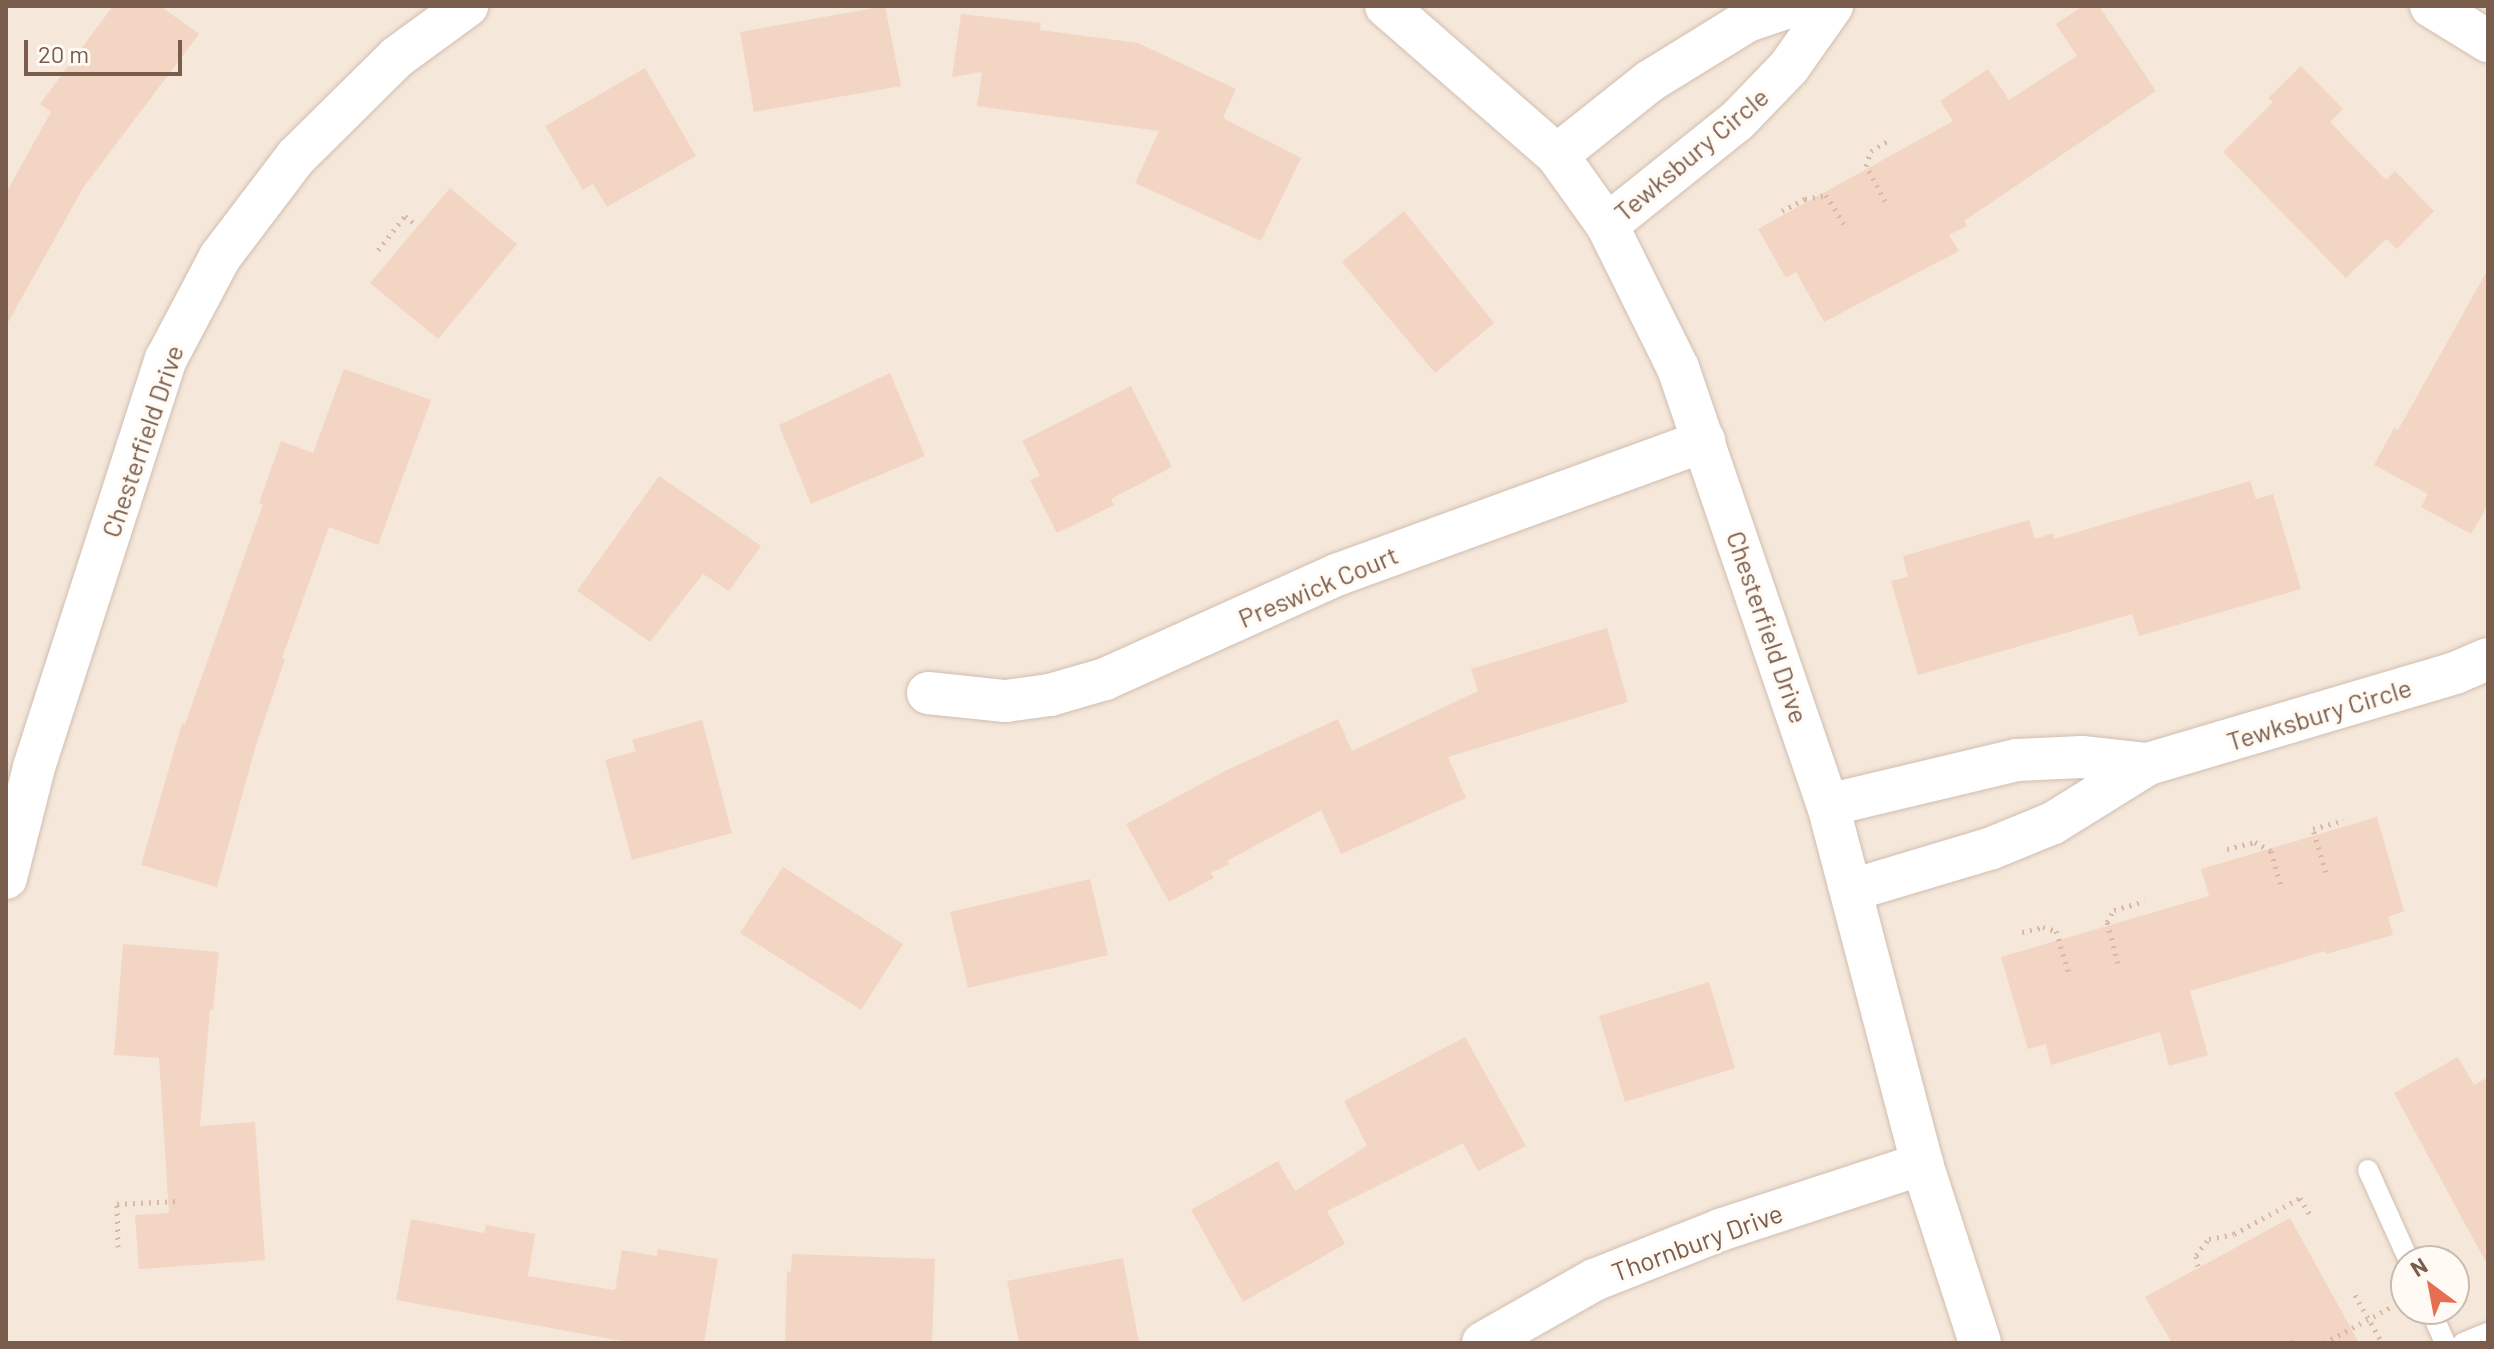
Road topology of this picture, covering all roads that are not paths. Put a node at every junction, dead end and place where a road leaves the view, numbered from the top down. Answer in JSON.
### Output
{"nodes":[{"id":1,"x":467,"y":6,"type":"edge"},
{"id":2,"x":1386,"y":6,"type":"edge"},
{"id":3,"x":1792,"y":6,"type":"edge"},
{"id":4,"x":1832,"y":6,"type":"edge"},
{"id":5,"x":2431,"y":6,"type":"edge"},
{"id":6,"x":2488,"y":41,"type":"edge"},
{"id":7,"x":1557,"y":155,"type":"junction"},
{"id":8,"x":1607,"y":225,"type":"junction"},
{"id":9,"x":1704,"y":441,"type":"junction"},
{"id":10,"x":2488,"y":659,"type":"edge"},
{"id":11,"x":928,"y":693,"type":"dead end"},
{"id":12,"x":2148,"y":764,"type":"junction"},
{"id":13,"x":1828,"y":805,"type":"junction"},
{"id":14,"x":6,"y":878,"type":"edge"},
{"id":15,"x":1852,"y":890,"type":"junction"},
{"id":16,"x":1922,"y":1164,"type":"junction"},
{"id":17,"x":2368,"y":1170,"type":"dead end"},
{"id":18,"x":2402,"y":1245,"type":"edge"},
{"id":19,"x":2488,"y":1333,"type":"edge"},
{"id":20,"x":1483,"y":1343,"type":"edge"},
{"id":21,"x":1980,"y":1343,"type":"edge"},
{"id":22,"x":2463,"y":1343,"type":"edge"}],
"edges":[{"from":1,"to":14,"type":"street","name":"Chesterfield Drive"},
{"from":2,"to":7,"type":"street","name":"Chesterfield Drive"},
{"from":3,"to":7,"type":"street"},
{"from":4,"to":8,"type":"street","name":"Tewksbury Circle"},
{"from":5,"to":6,"type":"street"},
{"from":7,"to":8,"type":"street","name":"Chesterfield Drive"},
{"from":8,"to":9,"type":"street","name":"Chesterfield Drive"},
{"from":9,"to":11,"type":"street","name":"Preswick Court"},
{"from":9,"to":13,"type":"street","name":"Chesterfield Drive"},
{"from":10,"to":12,"type":"street","name":"Tewksbury Circle"},
{"from":12,"to":13,"type":"street","name":"Tewksbury Circle"},
{"from":12,"to":15,"type":"street","name":"Tewksbury Circle"},
{"from":13,"to":15,"type":"street","name":"Chesterfield Drive"},
{"from":15,"to":16,"type":"street","name":"Chesterfield Drive"},
{"from":16,"to":20,"type":"street","name":"Thornbury Drive"},
{"from":16,"to":21,"type":"street","name":"Chesterfield Drive"},
{"from":17,"to":18,"type":"lane"},
{"from":19,"to":22,"type":"lane"}]}
